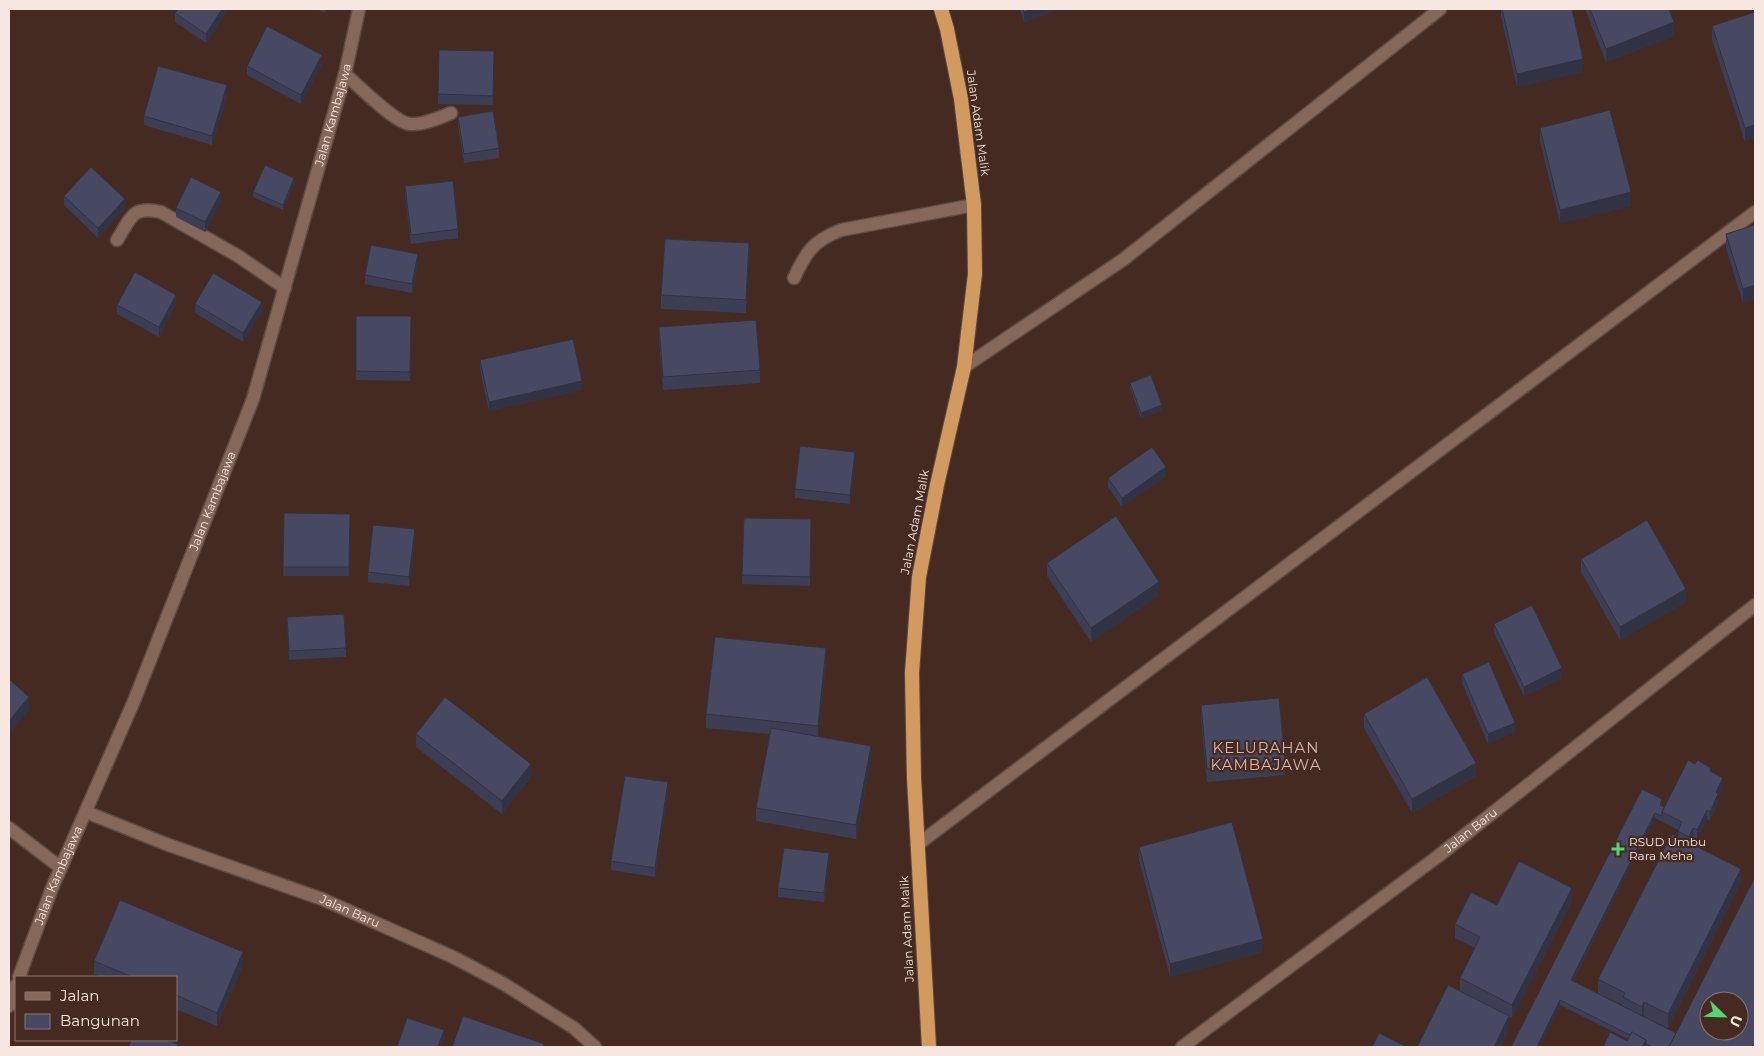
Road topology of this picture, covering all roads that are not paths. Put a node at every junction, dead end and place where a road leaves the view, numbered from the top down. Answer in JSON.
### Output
{"nodes":[{"id":1,"x":359,"y":9,"type":"edge"},
{"id":2,"x":941,"y":9,"type":"edge"},
{"id":3,"x":1440,"y":9,"type":"edge"},
{"id":4,"x":345,"y":74,"type":"junction"},
{"id":5,"x":452,"y":113,"type":"dead end"},
{"id":6,"x":974,"y":205,"type":"junction"},
{"id":7,"x":1755,"y":212,"type":"edge"},
{"id":8,"x":117,"y":240,"type":"dead end"},
{"id":9,"x":794,"y":278,"type":"dead end"},
{"id":10,"x":285,"y":288,"type":"junction"},
{"id":11,"x":964,"y":367,"type":"junction"},
{"id":12,"x":1755,"y":605,"type":"edge"},
{"id":13,"x":86,"y":812,"type":"junction"},
{"id":14,"x":9,"y":828,"type":"edge"},
{"id":15,"x":918,"y":845,"type":"junction"},
{"id":16,"x":61,"y":868,"type":"junction"},
{"id":17,"x":19,"y":976,"type":"edge"},
{"id":18,"x":15,"y":988,"type":"edge"},
{"id":19,"x":9,"y":1006,"type":"edge"},
{"id":20,"x":595,"y":1047,"type":"edge"},
{"id":21,"x":929,"y":1047,"type":"edge"},
{"id":22,"x":1182,"y":1047,"type":"edge"}],
"edges":[{"from":1,"to":4,"type":"street","name":"Jalan Kambajawa"},
{"from":2,"to":6,"type":"highway","name":"Jalan Adam Malik"},
{"from":3,"to":11,"type":"street"},
{"from":4,"to":5,"type":"street"},
{"from":4,"to":10,"type":"street","name":"Jalan Kambajawa"},
{"from":6,"to":9,"type":"street"},
{"from":6,"to":11,"type":"highway","name":"Jalan Adam Malik"},
{"from":7,"to":15,"type":"street"},
{"from":8,"to":10,"type":"street"},
{"from":10,"to":13,"type":"street","name":"Jalan Kambajawa"},
{"from":11,"to":15,"type":"highway","name":"Jalan Adam Malik"},
{"from":12,"to":22,"type":"street","name":"Jalan Baru"},
{"from":13,"to":16,"type":"street","name":"Jalan Kambajawa"},
{"from":13,"to":20,"type":"street","name":"Jalan Baru"},
{"from":14,"to":16,"type":"street"},
{"from":15,"to":21,"type":"highway","name":"Jalan Adam Malik"},
{"from":16,"to":17,"type":"street","name":"Jalan Kambajawa"},
{"from":18,"to":19,"type":"street"}]}
